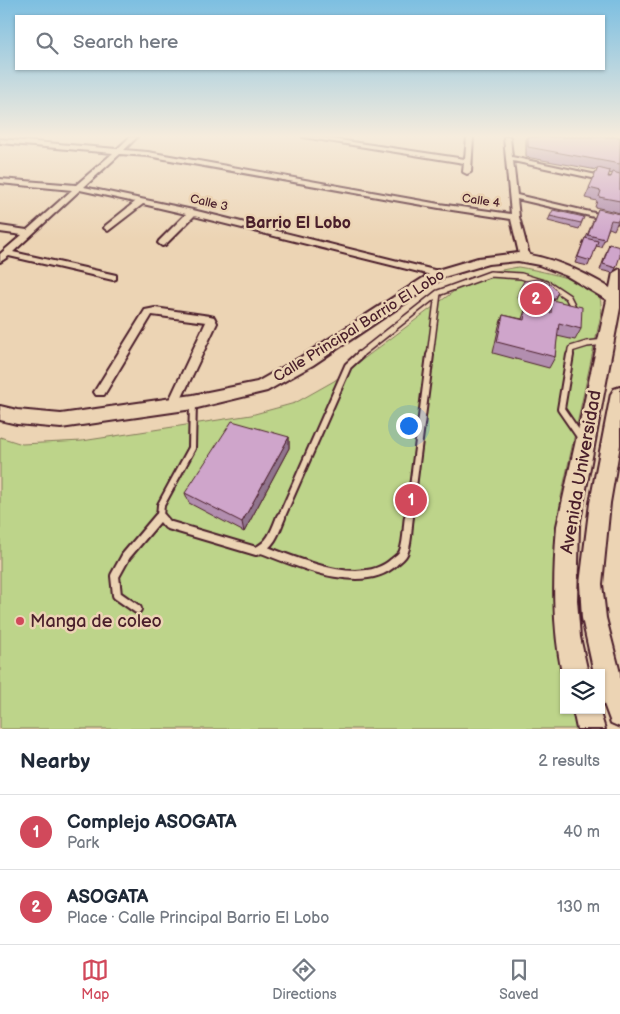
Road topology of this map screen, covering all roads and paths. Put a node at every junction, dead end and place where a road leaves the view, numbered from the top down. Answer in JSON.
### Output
{"nodes":[{"id":1,"x":97,"y":171,"type":"edge"},
{"id":2,"x":247,"y":171,"type":"edge"},
{"id":3,"x":510,"y":171,"type":"edge"},
{"id":4,"x":569,"y":171,"type":"edge"},
{"id":5,"x":0,"y":181,"type":"edge"},
{"id":6,"x":620,"y":182,"type":"edge"},
{"id":7,"x":80,"y":188,"type":"junction"},
{"id":8,"x":513,"y":196,"type":"junction"},
{"id":9,"x":141,"y":201,"type":"junction"},
{"id":10,"x":193,"y":212,"type":"junction"},
{"id":11,"x":515,"y":217,"type":"junction"},
{"id":12,"x":620,"y":220,"type":"edge"},
{"id":13,"x":108,"y":228,"type":"dead end"},
{"id":14,"x":0,"y":229,"type":"edge"},
{"id":15,"x":30,"y":233,"type":"junction"},
{"id":16,"x":162,"y":242,"type":"dead end"},
{"id":17,"x":4,"y":256,"type":"edge"},
{"id":18,"x":524,"y":258,"type":"junction"},
{"id":19,"x":620,"y":273,"type":"edge"},
{"id":20,"x":439,"y":274,"type":"junction"},
{"id":21,"x":113,"y":277,"type":"dead end"},
{"id":22,"x":438,"y":293,"type":"junction"},
{"id":23,"x":617,"y":300,"type":"edge"},
{"id":24,"x":574,"y":309,"type":"edge"},
{"id":25,"x":606,"y":342,"type":"junction"},
{"id":26,"x":100,"y":392,"type":"dead end"},
{"id":27,"x":193,"y":402,"type":"junction"},
{"id":28,"x":173,"y":405,"type":"junction"},
{"id":29,"x":619,"y":406,"type":"edge"},
{"id":30,"x":0,"y":413,"type":"edge"},
{"id":31,"x":584,"y":442,"type":"junction"},
{"id":32,"x":160,"y":516,"type":"junction"},
{"id":33,"x":262,"y":549,"type":"junction"},
{"id":34,"x":137,"y":609,"type":"dead end"},
{"id":35,"x":575,"y":669,"type":"edge"},
{"id":36,"x":587,"y":714,"type":"edge"},
{"id":37,"x":620,"y":714,"type":"edge"},
{"id":38,"x":591,"y":729,"type":"edge"}],
"edges":[{"from":1,"to":7,"type":"street"},
{"from":2,"to":11,"type":"street","name":"Calle 4"},
{"from":3,"to":8,"type":"street"},
{"from":4,"to":6,"type":"street"},
{"from":5,"to":7,"type":"street","name":"Calle 3"},
{"from":7,"to":9,"type":"street","name":"Calle 3"},
{"from":7,"to":15,"type":"street"},
{"from":8,"to":11,"type":"street"},
{"from":8,"to":12,"type":"street"},
{"from":9,"to":10,"type":"street","name":"Calle 3"},
{"from":9,"to":13,"type":"street"},
{"from":10,"to":16,"type":"street"},
{"from":10,"to":20,"type":"street","name":"Calle 3"},
{"from":11,"to":18,"type":"street"},
{"from":14,"to":15,"type":"street"},
{"from":15,"to":17,"type":"street"},
{"from":17,"to":21,"type":"street"},
{"from":18,"to":20,"type":"street","name":"Calle Principal Barrio El Lobo"},
{"from":18,"to":23,"type":"street","name":"Calle Principal Barrio El Lobo"},
{"from":19,"to":23,"type":"street","name":"Avenida Universidad"},
{"from":20,"to":27,"type":"street","name":"Calle Principal Barrio El Lobo"},
{"from":22,"to":24,"type":"lane"},
{"from":22,"to":33,"type":"lane"},
{"from":22,"to":33,"type":"lane"},
{"from":23,"to":25,"type":"street","name":"Avenida Universidad"},
{"from":25,"to":31,"type":"street","name":"Avenida Universidad"},
{"from":25,"to":31,"type":"lane"},
{"from":26,"to":28,"type":"street"},
{"from":27,"to":28,"type":"street","name":"Calle Principal Barrio El Lobo"},
{"from":27,"to":32,"type":"lane"},
{"from":28,"to":30,"type":"street","name":"Calle Principal Barrio El Lobo"},
{"from":29,"to":37,"type":"street","name":"Avenida Universidad"},
{"from":31,"to":35,"type":"street","name":"Avenida Universidad"},
{"from":32,"to":33,"type":"lane"},
{"from":32,"to":34,"type":"lane"},
{"from":36,"to":38,"type":"street"}]}
